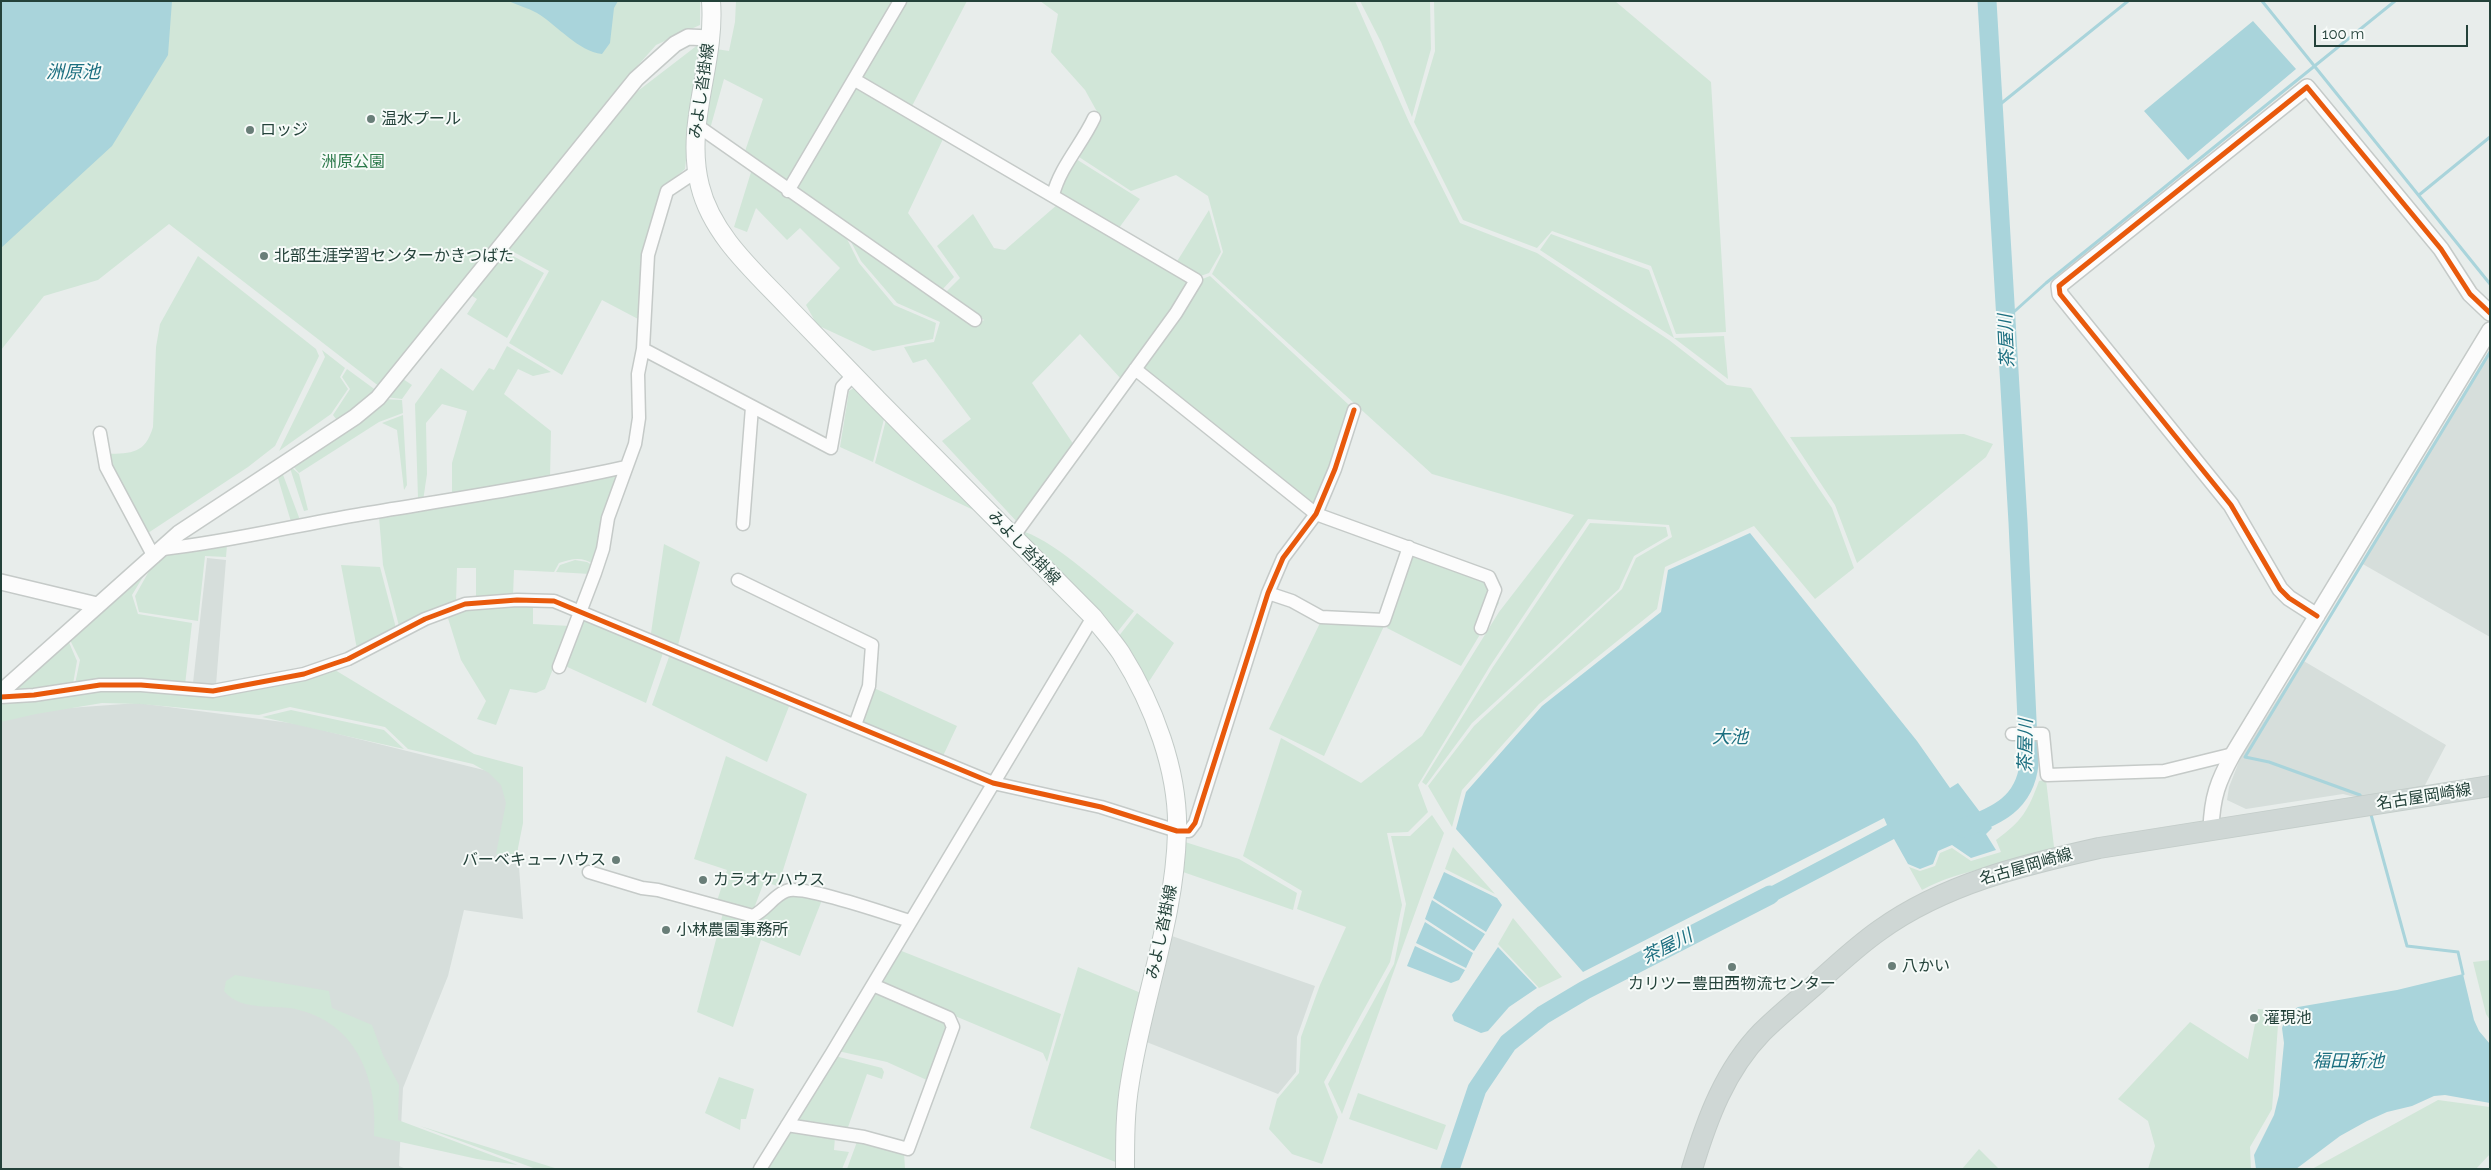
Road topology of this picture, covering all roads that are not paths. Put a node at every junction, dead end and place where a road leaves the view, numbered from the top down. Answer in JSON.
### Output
{"nodes":[{"id":1,"x":711,"y":1,"type":"edge"},
{"id":2,"x":900,"y":1,"type":"edge"},
{"id":3,"x":710,"y":38,"type":"junction"},
{"id":4,"x":855,"y":80,"type":"junction"},
{"id":5,"x":1094,"y":118,"type":"dead end"},
{"id":6,"x":695,"y":124,"type":"junction"},
{"id":7,"x":697,"y":171,"type":"junction"},
{"id":8,"x":788,"y":191,"type":"junction"},
{"id":9,"x":1054,"y":195,"type":"junction"},
{"id":10,"x":2490,"y":313,"type":"edge"},
{"id":11,"x":975,"y":320,"type":"dead end"},
{"id":12,"x":2490,"y":330,"type":"edge"},
{"id":13,"x":643,"y":348,"type":"junction"},
{"id":14,"x":1135,"y":370,"type":"junction"},
{"id":15,"x":853,"y":375,"type":"junction"},
{"id":16,"x":752,"y":407,"type":"junction"},
{"id":17,"x":1354,"y":410,"type":"dead end"},
{"id":18,"x":100,"y":433,"type":"dead end"},
{"id":19,"x":625,"y":467,"type":"junction"},
{"id":20,"x":1316,"y":514,"type":"junction"},
{"id":21,"x":743,"y":524,"type":"dead end"},
{"id":22,"x":1014,"y":537,"type":"junction"},
{"id":23,"x":1409,"y":547,"type":"junction"},
{"id":24,"x":158,"y":553,"type":"junction"},
{"id":25,"x":738,"y":580,"type":"dead end"},
{"id":26,"x":1,"y":582,"type":"edge"},
{"id":27,"x":1268,"y":593,"type":"junction"},
{"id":28,"x":96,"y":605,"type":"junction"},
{"id":29,"x":580,"y":611,"type":"junction"},
{"id":30,"x":2317,"y":616,"type":"junction"},
{"id":31,"x":1093,"y":617,"type":"junction"},
{"id":32,"x":1481,"y":628,"type":"dead end"},
{"id":33,"x":559,"y":667,"type":"dead end"},
{"id":34,"x":1,"y":692,"type":"edge"},
{"id":35,"x":1,"y":697,"type":"edge"},
{"id":36,"x":855,"y":726,"type":"junction"},
{"id":37,"x":2012,"y":734,"type":"dead end"},
{"id":38,"x":2233,"y":754,"type":"junction"},
{"id":39,"x":993,"y":783,"type":"junction"},
{"id":40,"x":2490,"y":786,"type":"edge"},
{"id":41,"x":2211,"y":829,"type":"junction"},
{"id":42,"x":1178,"y":831,"type":"junction"},
{"id":43,"x":589,"y":872,"type":"dead end"},
{"id":44,"x":910,"y":921,"type":"junction"},
{"id":45,"x":873,"y":985,"type":"junction"},
{"id":46,"x":787,"y":1125,"type":"junction"},
{"id":47,"x":760,"y":1169,"type":"edge"},
{"id":48,"x":1125,"y":1169,"type":"edge"},
{"id":49,"x":1692,"y":1169,"type":"edge"}],
"edges":[{"from":1,"to":3,"type":"main road","name":"みよし沓掛線"},
{"from":2,"to":4,"type":"street"},
{"from":3,"to":6,"type":"main road","name":"みよし沓掛線"},
{"from":3,"to":24,"type":"street"},
{"from":4,"to":8,"type":"street"},
{"from":4,"to":9,"type":"street"},
{"from":5,"to":9,"type":"street"},
{"from":6,"to":7,"type":"main road","name":"みよし沓掛線"},
{"from":6,"to":8,"type":"street"},
{"from":7,"to":13,"type":"street"},
{"from":7,"to":15,"type":"main road","name":"みよし沓掛線"},
{"from":8,"to":11,"type":"street"},
{"from":9,"to":14,"type":"street"},
{"from":10,"to":30,"type":"street"},
{"from":12,"to":30,"type":"street"},
{"from":13,"to":16,"type":"street"},
{"from":13,"to":19,"type":"street"},
{"from":14,"to":20,"type":"street"},
{"from":14,"to":22,"type":"street"},
{"from":15,"to":16,"type":"street"},
{"from":15,"to":22,"type":"main road","name":"みよし沓掛線"},
{"from":16,"to":21,"type":"street"},
{"from":17,"to":20,"type":"street"},
{"from":18,"to":24,"type":"street"},
{"from":19,"to":24,"type":"street"},
{"from":19,"to":29,"type":"street"},
{"from":20,"to":23,"type":"street"},
{"from":20,"to":27,"type":"street"},
{"from":22,"to":31,"type":"main road","name":"みよし沓掛線"},
{"from":23,"to":27,"type":"street"},
{"from":23,"to":32,"type":"street"},
{"from":24,"to":28,"type":"street"},
{"from":25,"to":36,"type":"street"},
{"from":26,"to":28,"type":"street"},
{"from":27,"to":42,"type":"street"},
{"from":28,"to":34,"type":"street"},
{"from":29,"to":33,"type":"street"},
{"from":29,"to":35,"type":"street"},
{"from":29,"to":36,"type":"street"},
{"from":30,"to":38,"type":"street"},
{"from":31,"to":39,"type":"street"},
{"from":31,"to":42,"type":"main road","name":"みよし沓掛線"},
{"from":36,"to":39,"type":"street"},
{"from":37,"to":38,"type":"street"},
{"from":38,"to":41,"type":"street"},
{"from":39,"to":42,"type":"street"},
{"from":39,"to":44,"type":"street"},
{"from":40,"to":41,"type":"main road","name":"名古屋岡崎線"},
{"from":41,"to":49,"type":"main road","name":"名古屋岡崎線"},
{"from":42,"to":48,"type":"main road","name":"みよし沓掛線"},
{"from":43,"to":44,"type":"street"},
{"from":44,"to":45,"type":"street"},
{"from":45,"to":46,"type":"street"},
{"from":45,"to":46,"type":"street"},
{"from":46,"to":47,"type":"street"}]}
